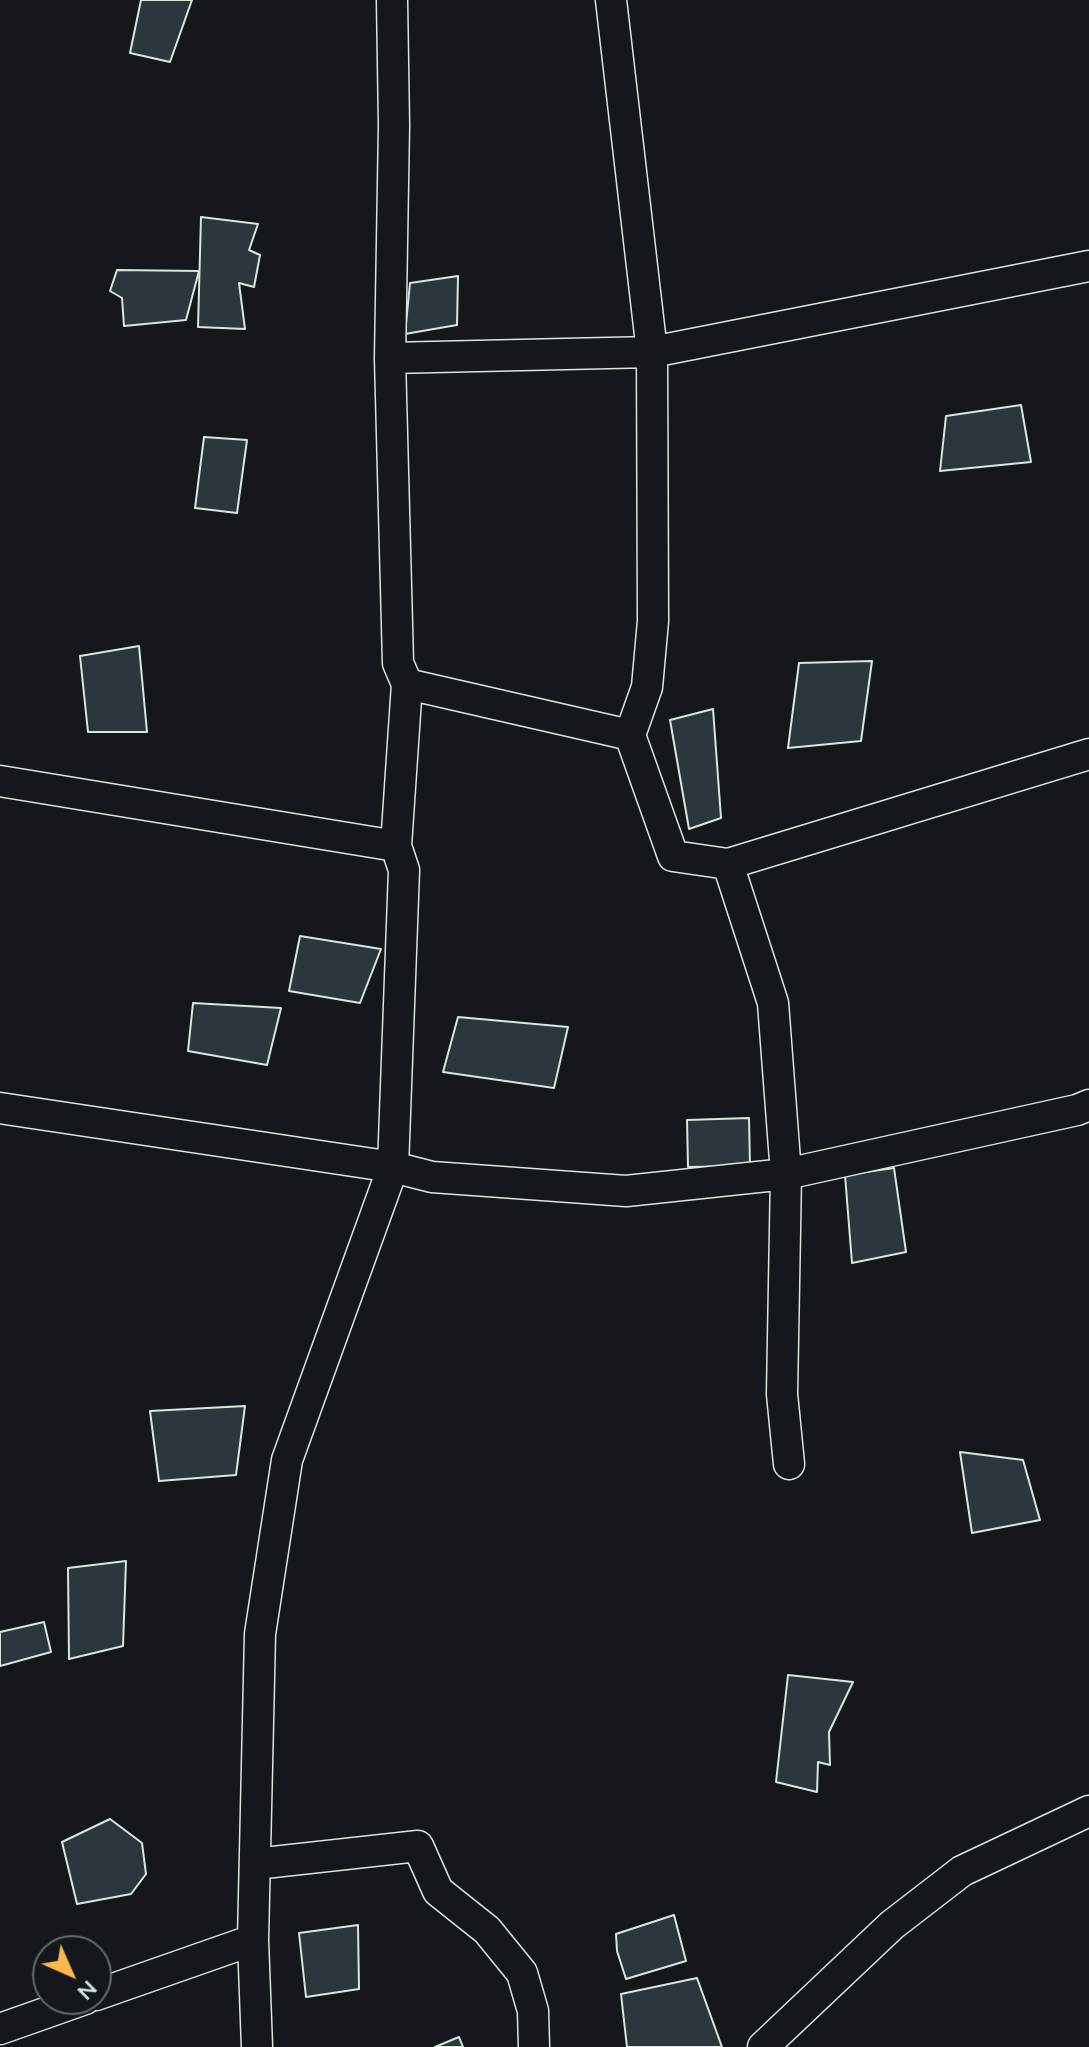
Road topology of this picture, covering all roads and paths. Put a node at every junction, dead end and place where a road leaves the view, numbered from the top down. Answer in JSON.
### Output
{"nodes":[{"id":1,"x":392,"y":0,"type":"edge"},
{"id":2,"x":611,"y":0,"type":"edge"},
{"id":3,"x":1089,"y":266,"type":"edge"},
{"id":4,"x":652,"y":352,"type":"junction"},
{"id":5,"x":390,"y":358,"type":"junction"},
{"id":6,"x":407,"y":684,"type":"junction"},
{"id":7,"x":630,"y":735,"type":"junction"},
{"id":8,"x":1089,"y":754,"type":"edge"},
{"id":9,"x":0,"y":781,"type":"edge"},
{"id":10,"x":396,"y":846,"type":"junction"},
{"id":11,"x":728,"y":864,"type":"junction"},
{"id":12,"x":1089,"y":1105,"type":"edge"},
{"id":13,"x":0,"y":1108,"type":"edge"},
{"id":14,"x":393,"y":1167,"type":"junction"},
{"id":15,"x":786,"y":1174,"type":"junction"},
{"id":16,"x":789,"y":1464,"type":"dead end"},
{"id":17,"x":1089,"y":1811,"type":"edge"},
{"id":18,"x":255,"y":1864,"type":"junction"},
{"id":19,"x":253,"y":1940,"type":"junction"},
{"id":20,"x":112,"y":1989,"type":"edge"},
{"id":21,"x":40,"y":2015,"type":"edge"},
{"id":22,"x":0,"y":2029,"type":"edge"},
{"id":23,"x":257,"y":2047,"type":"edge"},
{"id":24,"x":534,"y":2047,"type":"edge"},
{"id":25,"x":763,"y":2047,"type":"edge"}],
"edges":[{"from":1,"to":5,"type":"street"},
{"from":2,"to":4,"type":"street"},
{"from":3,"to":4,"type":"street"},
{"from":4,"to":5,"type":"street"},
{"from":4,"to":7,"type":"street"},
{"from":5,"to":6,"type":"street"},
{"from":6,"to":7,"type":"street"},
{"from":6,"to":10,"type":"street"},
{"from":7,"to":11,"type":"street"},
{"from":8,"to":11,"type":"street"},
{"from":9,"to":10,"type":"street"},
{"from":10,"to":14,"type":"street"},
{"from":11,"to":15,"type":"street"},
{"from":12,"to":15,"type":"street"},
{"from":13,"to":14,"type":"street"},
{"from":14,"to":15,"type":"street"},
{"from":14,"to":18,"type":"street"},
{"from":15,"to":16,"type":"street"},
{"from":17,"to":25,"type":"street"},
{"from":18,"to":19,"type":"street"},
{"from":18,"to":24,"type":"street"},
{"from":19,"to":20,"type":"street"},
{"from":19,"to":23,"type":"street"},
{"from":21,"to":22,"type":"street"}]}
